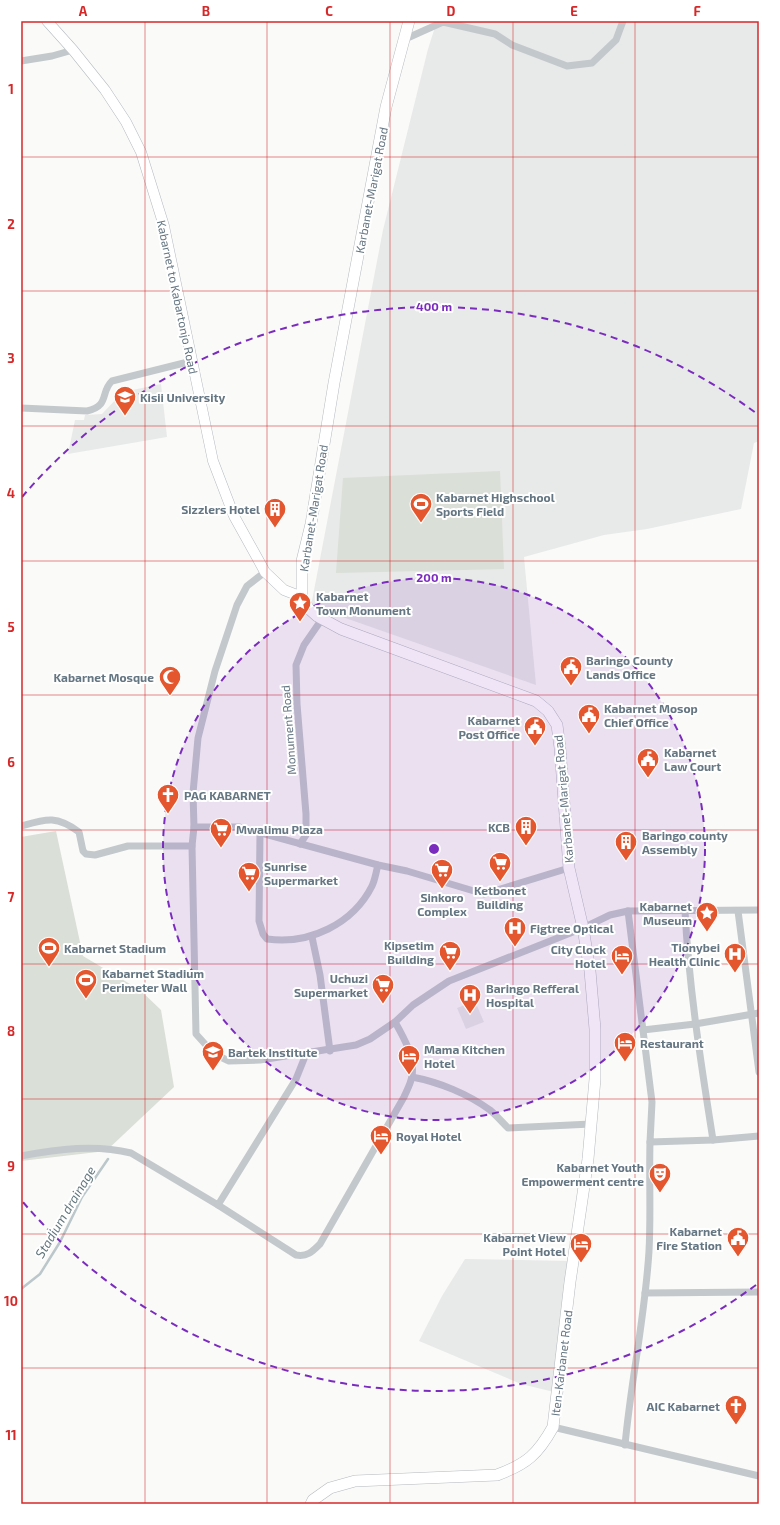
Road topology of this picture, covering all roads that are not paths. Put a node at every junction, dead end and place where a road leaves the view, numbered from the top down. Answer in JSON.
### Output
{"nodes":[{"id":1,"x":47,"y":21,"type":"edge"},
{"id":2,"x":409,"y":21,"type":"edge"},
{"id":3,"x":623,"y":21,"type":"edge"},
{"id":4,"x":403,"y":40,"type":"junction"},
{"id":5,"x":74,"y":50,"type":"junction"},
{"id":6,"x":21,"y":61,"type":"edge"},
{"id":7,"x":192,"y":361,"type":"junction"},
{"id":8,"x":21,"y":408,"type":"edge"},
{"id":9,"x":266,"y":572,"type":"junction"},
{"id":10,"x":302,"y":597,"type":"junction"},
{"id":11,"x":322,"y":619,"type":"junction"},
{"id":12,"x":21,"y":826,"type":"edge"},
{"id":13,"x":194,"y":827,"type":"junction"},
{"id":14,"x":260,"y":833,"type":"junction"},
{"id":15,"x":300,"y":844,"type":"junction"},
{"id":16,"x":192,"y":846,"type":"junction"},
{"id":17,"x":378,"y":865,"type":"junction"},
{"id":18,"x":569,"y":868,"type":"junction"},
{"id":19,"x":759,"y":910,"type":"edge"},
{"id":20,"x":628,"y":911,"type":"junction"},
{"id":21,"x":685,"y":911,"type":"junction"},
{"id":22,"x":738,"y":911,"type":"junction"},
{"id":23,"x":583,"y":928,"type":"junction"},
{"id":24,"x":312,"y":936,"type":"junction"},
{"id":25,"x":759,"y":1013,"type":"edge"},
{"id":26,"x":751,"y":1015,"type":"junction"},
{"id":27,"x":395,"y":1022,"type":"junction"},
{"id":28,"x":695,"y":1024,"type":"junction"},
{"id":29,"x":595,"y":1029,"type":"joint"},
{"id":30,"x":643,"y":1030,"type":"junction"},
{"id":31,"x":330,"y":1051,"type":"junction"},
{"id":32,"x":306,"y":1054,"type":"junction"},
{"id":33,"x":759,"y":1072,"type":"edge"},
{"id":34,"x":412,"y":1077,"type":"junction"},
{"id":35,"x":591,"y":1124,"type":"junction"},
{"id":36,"x":759,"y":1136,"type":"edge"},
{"id":37,"x":713,"y":1140,"type":"junction"},
{"id":38,"x":650,"y":1142,"type":"junction"},
{"id":39,"x":21,"y":1156,"type":"edge"},
{"id":40,"x":218,"y":1205,"type":"junction"},
{"id":41,"x":759,"y":1292,"type":"edge"},
{"id":42,"x":645,"y":1293,"type":"junction"},
{"id":43,"x":553,"y":1427,"type":"junction"},
{"id":44,"x":625,"y":1445,"type":"junction"},
{"id":45,"x":759,"y":1476,"type":"edge"},
{"id":46,"x":311,"y":1504,"type":"edge"}],
"edges":[{"from":1,"to":5,"type":"main road","name":"Kabarnet to Kabartonjo Road"},
{"from":2,"to":4,"type":"main road","name":"Karbanet-Marigat Road"},
{"from":3,"to":4,"type":"street"},
{"from":4,"to":10,"type":"main road","name":"Karbanet-Marigat Road"},
{"from":5,"to":6,"type":"street"},
{"from":5,"to":7,"type":"main road","name":"Kabarnet to Kabartonjo Road"},
{"from":7,"to":8,"type":"street"},
{"from":7,"to":9,"type":"main road","name":"Kabarnet to Kabartonjo Road"},
{"from":9,"to":10,"type":"main road","name":"Kabarnet to Kabartonjo Road"},
{"from":9,"to":13,"type":"street"},
{"from":10,"to":11,"type":"main road","name":"Karbanet-Marigat Road"},
{"from":11,"to":15,"type":"street","name":"Monument Road"},
{"from":11,"to":18,"type":"main road","name":"Karbanet-Marigat Road"},
{"from":12,"to":16,"type":"street"},
{"from":13,"to":14,"type":"street"},
{"from":13,"to":16,"type":"street"},
{"from":14,"to":15,"type":"street"},
{"from":14,"to":24,"type":"street"},
{"from":15,"to":17,"type":"street"},
{"from":16,"to":32,"type":"street"},
{"from":17,"to":18,"type":"street"},
{"from":17,"to":24,"type":"street"},
{"from":18,"to":23,"type":"main road","name":"Karbanet-Marigat Road"},
{"from":19,"to":22,"type":"street"},
{"from":20,"to":21,"type":"street"},
{"from":20,"to":23,"type":"street"},
{"from":20,"to":30,"type":"street"},
{"from":21,"to":22,"type":"street"},
{"from":21,"to":28,"type":"street"},
{"from":22,"to":26,"type":"street"},
{"from":23,"to":27,"type":"street"},
{"from":23,"to":29,"type":"main road","name":"Karbanet-Marigat Road"},
{"from":24,"to":31,"type":"street"},
{"from":25,"to":26,"type":"street"},
{"from":26,"to":28,"type":"street"},
{"from":26,"to":33,"type":"street"},
{"from":27,"to":31,"type":"street"},
{"from":27,"to":34,"type":"street"},
{"from":28,"to":30,"type":"street"},
{"from":28,"to":37,"type":"street"},
{"from":29,"to":35,"type":"main road","name":"Iten-Karbanet Road"},
{"from":30,"to":38,"type":"street"},
{"from":31,"to":32,"type":"street"},
{"from":32,"to":40,"type":"street"},
{"from":34,"to":35,"type":"street"},
{"from":34,"to":40,"type":"street"},
{"from":35,"to":43,"type":"main road","name":"Iten-Karbanet Road"},
{"from":36,"to":37,"type":"street"},
{"from":37,"to":38,"type":"street"},
{"from":38,"to":42,"type":"street"},
{"from":39,"to":40,"type":"street"},
{"from":41,"to":42,"type":"street"},
{"from":42,"to":44,"type":"street"},
{"from":43,"to":44,"type":"street"},
{"from":43,"to":46,"type":"main road","name":"Iten-Karbanet Road"},
{"from":44,"to":45,"type":"street"}]}
